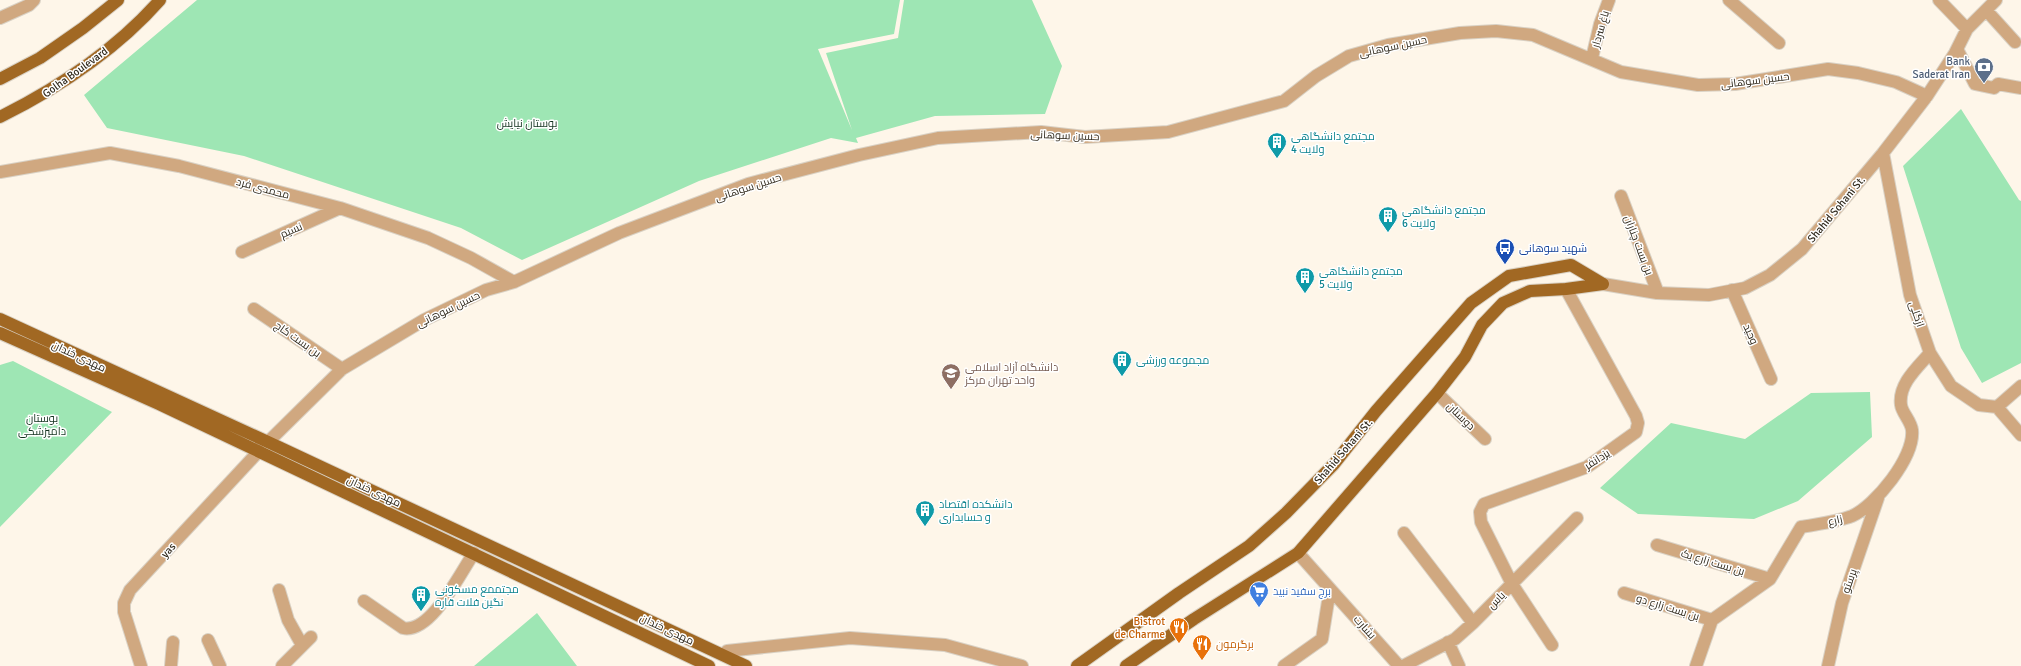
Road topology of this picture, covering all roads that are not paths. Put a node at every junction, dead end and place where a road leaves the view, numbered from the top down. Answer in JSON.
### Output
{"nodes":[{"id":1,"x":34,"y":0,"type":"edge"},
{"id":2,"x":118,"y":0,"type":"edge"},
{"id":3,"x":160,"y":0,"type":"edge"},
{"id":4,"x":1609,"y":0,"type":"edge"},
{"id":5,"x":1730,"y":0,"type":"edge"},
{"id":6,"x":1939,"y":0,"type":"edge"},
{"id":7,"x":1996,"y":0,"type":"edge"},
{"id":8,"x":1986,"y":10,"type":"junction"},
{"id":9,"x":0,"y":18,"type":"edge"},
{"id":10,"x":1966,"y":29,"type":"junction"},
{"id":11,"x":2015,"y":42,"type":"dead end"},
{"id":12,"x":1779,"y":43,"type":"dead end"},
{"id":13,"x":1957,"y":49,"type":"junction"},
{"id":14,"x":1592,"y":58,"type":"junction"},
{"id":15,"x":0,"y":79,"type":"edge"},
{"id":16,"x":2021,"y":88,"type":"edge"},
{"id":17,"x":1927,"y":96,"type":"junction"},
{"id":18,"x":0,"y":118,"type":"edge"},
{"id":19,"x":1883,"y":153,"type":"junction"},
{"id":20,"x":0,"y":172,"type":"edge"},
{"id":21,"x":1621,"y":196,"type":"dead end"},
{"id":22,"x":340,"y":208,"type":"junction"},
{"id":23,"x":242,"y":252,"type":"dead end"},
{"id":24,"x":514,"y":282,"type":"junction"},
{"id":25,"x":1603,"y":284,"type":"junction"},
{"id":26,"x":1566,"y":289,"type":"junction"},
{"id":27,"x":1732,"y":290,"type":"junction"},
{"id":28,"x":1658,"y":293,"type":"junction"},
{"id":29,"x":254,"y":309,"type":"dead end"},
{"id":30,"x":0,"y":319,"type":"edge"},
{"id":31,"x":0,"y":333,"type":"edge"},
{"id":32,"x":1930,"y":353,"type":"junction"},
{"id":33,"x":342,"y":369,"type":"junction"},
{"id":34,"x":1771,"y":378,"type":"dead end"},
{"id":35,"x":2021,"y":386,"type":"edge"},
{"id":36,"x":1437,"y":393,"type":"junction"},
{"id":37,"x":1997,"y":407,"type":"junction"},
{"id":38,"x":2021,"y":435,"type":"edge"},
{"id":39,"x":1485,"y":439,"type":"dead end"},
{"id":40,"x":268,"y":442,"type":"junction"},
{"id":41,"x":259,"y":451,"type":"junction"},
{"id":42,"x":1878,"y":498,"type":"junction"},
{"id":43,"x":1577,"y":518,"type":"dead end"},
{"id":44,"x":1404,"y":533,"type":"dead end"},
{"id":45,"x":1657,"y":545,"type":"dead end"},
{"id":46,"x":474,"y":553,"type":"junction"},
{"id":47,"x":1298,"y":553,"type":"junction"},
{"id":48,"x":1770,"y":579,"type":"junction"},
{"id":49,"x":1512,"y":584,"type":"junction"},
{"id":50,"x":1330,"y":589,"type":"junction"},
{"id":51,"x":279,"y":590,"type":"dead end"},
{"id":52,"x":1624,"y":593,"type":"dead end"},
{"id":53,"x":364,"y":601,"type":"dead end"},
{"id":54,"x":1712,"y":620,"type":"junction"},
{"id":55,"x":1474,"y":623,"type":"junction"},
{"id":56,"x":208,"y":640,"type":"dead end"},
{"id":57,"x":173,"y":642,"type":"dead end"},
{"id":58,"x":1448,"y":642,"type":"junction"},
{"id":59,"x":1552,"y":645,"type":"dead end"},
{"id":60,"x":727,"y":651,"type":"dead end"},
{"id":61,"x":141,"y":666,"type":"edge"},
{"id":62,"x":171,"y":666,"type":"edge"},
{"id":63,"x":220,"y":666,"type":"edge"},
{"id":64,"x":282,"y":666,"type":"edge"},
{"id":65,"x":709,"y":666,"type":"edge"},
{"id":66,"x":746,"y":666,"type":"edge"},
{"id":67,"x":1022,"y":666,"type":"edge"},
{"id":68,"x":1077,"y":666,"type":"edge"},
{"id":69,"x":1126,"y":666,"type":"edge"},
{"id":70,"x":1284,"y":666,"type":"edge"},
{"id":71,"x":1399,"y":666,"type":"edge"},
{"id":72,"x":1403,"y":666,"type":"edge"},
{"id":73,"x":1459,"y":666,"type":"edge"},
{"id":74,"x":1696,"y":666,"type":"edge"},
{"id":75,"x":1828,"y":666,"type":"edge"}],
"edges":[{"from":1,"to":9,"type":"street"},
{"from":2,"to":15,"type":"main road"},
{"from":3,"to":18,"type":"main road","name":"Golha Boulevard"},
{"from":4,"to":14,"type":"street","name":"باغ سردار"},
{"from":5,"to":12,"type":"street"},
{"from":6,"to":10,"type":"street"},
{"from":7,"to":8,"type":"street","name":"Shahid Sohani St."},
{"from":8,"to":10,"type":"street","name":"Shahid Sohani St."},
{"from":8,"to":11,"type":"street"},
{"from":10,"to":13,"type":"street","name":"Shahid Sohani St."},
{"from":13,"to":16,"type":"street"},
{"from":13,"to":17,"type":"street","name":"Shahid Sohani St."},
{"from":14,"to":17,"type":"street","name":"حسین سوهانی"},
{"from":14,"to":24,"type":"street","name":"حسین سوهانی"},
{"from":17,"to":19,"type":"street","name":"Shahid Sohani St."},
{"from":19,"to":27,"type":"street","name":"Shahid Sohani St."},
{"from":19,"to":32,"type":"street","name":"ازگلی"},
{"from":20,"to":22,"type":"street","name":"محمدی فرد"},
{"from":21,"to":28,"type":"street","name":"بن بست چناران"},
{"from":22,"to":23,"type":"street","name":"نسیم"},
{"from":22,"to":24,"type":"street","name":"محمدی فرد"},
{"from":24,"to":33,"type":"street","name":"حسین سوهانی"},
{"from":25,"to":26,"type":"main road","name":"Shahid Sohani St."},
{"from":25,"to":28,"type":"street","name":"Shahid Sohani St."},
{"from":25,"to":68,"type":"main road","name":"Shahid Sohani St."},
{"from":26,"to":36,"type":"main road","name":"Shahid Sohani St."},
{"from":26,"to":49,"type":"street","name":"یزدانفر"},
{"from":27,"to":28,"type":"street","name":"Shahid Sohani St."},
{"from":27,"to":34,"type":"street","name":"وحید"},
{"from":29,"to":33,"type":"street","name":"بن بست کاج"},
{"from":30,"to":40,"type":"main road","name":"مهدی خندان"},
{"from":31,"to":41,"type":"main road","name":"مهدی خندان"},
{"from":32,"to":37,"type":"street","name":"ازگلی"},
{"from":32,"to":42,"type":"street","name":"زارع"},
{"from":33,"to":40,"type":"street","name":"حسین سوهانی"},
{"from":35,"to":37,"type":"street"},
{"from":36,"to":39,"type":"street","name":"دوستان"},
{"from":36,"to":47,"type":"main road","name":"Shahid Sohani St."},
{"from":37,"to":38,"type":"street"},
{"from":40,"to":66,"type":"main road","name":"مهدی خندان"},
{"from":41,"to":46,"type":"main road","name":"مهدی خندان"},
{"from":41,"to":61,"type":"street","name":"yas"},
{"from":42,"to":48,"type":"street","name":"زارع"},
{"from":42,"to":75,"type":"street","name":"پرستو"},
{"from":43,"to":49,"type":"street","name":"یاس"},
{"from":44,"to":55,"type":"street"},
{"from":45,"to":48,"type":"street","name":"بن بست زارع یک"},
{"from":46,"to":53,"type":"street"},
{"from":46,"to":65,"type":"main road","name":"مهدی خندان"},
{"from":47,"to":50,"type":"street","name":"بشارت"},
{"from":47,"to":69,"type":"main road","name":"Shahid Sohani St."},
{"from":48,"to":54,"type":"street","name":"زارع"},
{"from":49,"to":55,"type":"street","name":"یاس"},
{"from":49,"to":59,"type":"street"},
{"from":50,"to":70,"type":"street"},
{"from":50,"to":71,"type":"street","name":"بشارت"},
{"from":51,"to":64,"type":"street"},
{"from":52,"to":54,"type":"street","name":"بن بست زارع دو"},
{"from":54,"to":74,"type":"street"},
{"from":55,"to":58,"type":"street","name":"یاس"},
{"from":56,"to":63,"type":"street"},
{"from":57,"to":62,"type":"street"},
{"from":58,"to":72,"type":"street","name":"یاس"},
{"from":58,"to":73,"type":"street"},
{"from":60,"to":67,"type":"street"}]}
